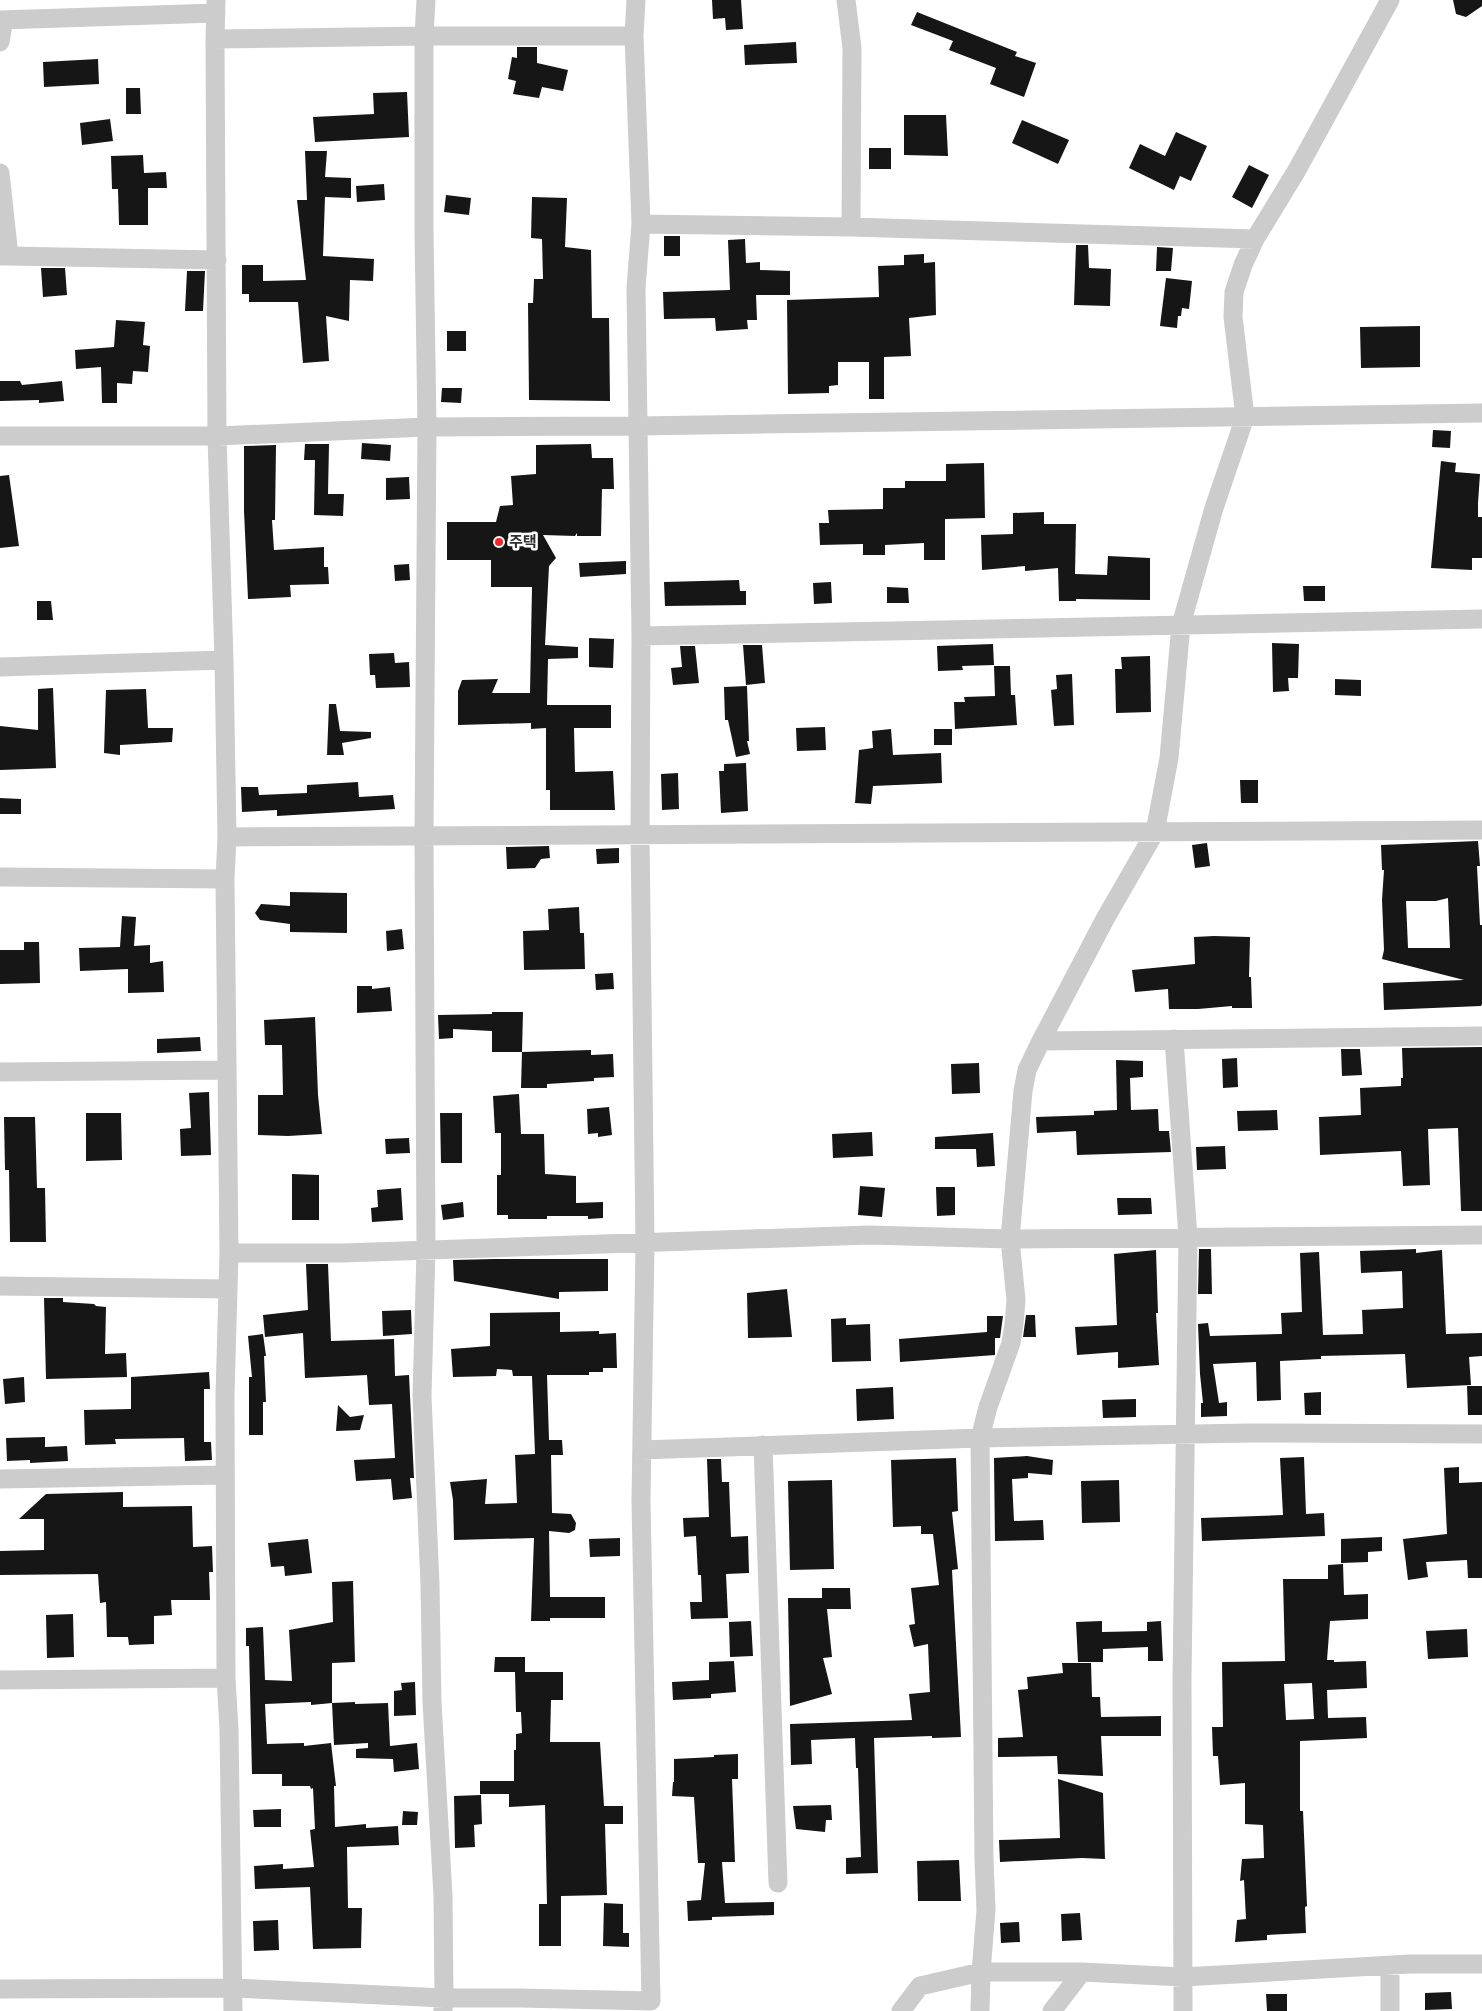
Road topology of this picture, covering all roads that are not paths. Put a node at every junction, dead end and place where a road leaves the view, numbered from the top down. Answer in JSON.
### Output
{"nodes":[{"id":1,"x":426,"y":0,"type":"edge"},
{"id":2,"x":636,"y":0,"type":"edge"},
{"id":3,"x":846,"y":0,"type":"edge"},
{"id":4,"x":1390,"y":0,"type":"edge"},
{"id":5,"x":216,"y":7,"type":"edge"},
{"id":6,"x":2,"y":20,"type":"edge"},
{"id":7,"x":424,"y":36,"type":"junction"},
{"id":8,"x":634,"y":36,"type":"junction"},
{"id":9,"x":215,"y":39,"type":"junction"},
{"id":10,"x":0,"y":42,"type":"edge"},
{"id":11,"x":0,"y":173,"type":"edge"},
{"id":12,"x":641,"y":224,"type":"junction"},
{"id":13,"x":851,"y":227,"type":"junction"},
{"id":14,"x":1256,"y":239,"type":"junction"},
{"id":15,"x":4,"y":256,"type":"edge"},
{"id":16,"x":217,"y":260,"type":"junction"},
{"id":17,"x":1482,"y":413,"type":"edge"},
{"id":18,"x":1245,"y":417,"type":"junction"},
{"id":19,"x":639,"y":426,"type":"junction"},
{"id":20,"x":427,"y":427,"type":"junction"},
{"id":21,"x":0,"y":436,"type":"edge"},
{"id":22,"x":217,"y":436,"type":"junction"},
{"id":23,"x":1482,"y":619,"type":"edge"},
{"id":24,"x":1181,"y":625,"type":"junction"},
{"id":25,"x":641,"y":636,"type":"junction"},
{"id":26,"x":224,"y":660,"type":"junction"},
{"id":27,"x":0,"y":667,"type":"edge"},
{"id":28,"x":1482,"y":830,"type":"edge"},
{"id":29,"x":1155,"y":832,"type":"junction"},
{"id":30,"x":640,"y":834,"type":"junction"},
{"id":31,"x":424,"y":835,"type":"junction"},
{"id":32,"x":227,"y":837,"type":"junction"},
{"id":33,"x":0,"y":877,"type":"edge"},
{"id":34,"x":225,"y":879,"type":"junction"},
{"id":35,"x":1482,"y":1036,"type":"edge"},
{"id":36,"x":1174,"y":1039,"type":"junction"},
{"id":37,"x":1041,"y":1041,"type":"junction"},
{"id":38,"x":227,"y":1070,"type":"junction"},
{"id":39,"x":0,"y":1072,"type":"edge"},
{"id":40,"x":1482,"y":1236,"type":"edge"},
{"id":41,"x":1188,"y":1238,"type":"junction"},
{"id":42,"x":1010,"y":1239,"type":"junction"},
{"id":43,"x":645,"y":1243,"type":"junction"},
{"id":44,"x":426,"y":1250,"type":"junction"},
{"id":45,"x":229,"y":1253,"type":"junction"},
{"id":46,"x":0,"y":1286,"type":"edge"},
{"id":47,"x":228,"y":1289,"type":"junction"},
{"id":48,"x":1186,"y":1434,"type":"junction"},
{"id":49,"x":1482,"y":1434,"type":"edge"},
{"id":50,"x":980,"y":1438,"type":"junction"},
{"id":51,"x":763,"y":1445,"type":"junction"},
{"id":52,"x":642,"y":1450,"type":"junction"},
{"id":53,"x":225,"y":1475,"type":"junction"},
{"id":54,"x":0,"y":1479,"type":"edge"},
{"id":55,"x":226,"y":1678,"type":"junction"},
{"id":56,"x":0,"y":1680,"type":"edge"},
{"id":57,"x":778,"y":1883,"type":"dead end"},
{"id":58,"x":1482,"y":1964,"type":"edge"},
{"id":59,"x":1390,"y":1965,"type":"junction"},
{"id":60,"x":981,"y":1972,"type":"junction"},
{"id":61,"x":1082,"y":1972,"type":"junction"},
{"id":62,"x":1183,"y":1977,"type":"junction"},
{"id":63,"x":233,"y":1988,"type":"junction"},
{"id":64,"x":0,"y":1989,"type":"edge"},
{"id":65,"x":443,"y":2005,"type":"edge"},
{"id":66,"x":651,"y":2006,"type":"edge"},
{"id":67,"x":233,"y":2011,"type":"edge"},
{"id":68,"x":901,"y":2011,"type":"edge"},
{"id":69,"x":980,"y":2011,"type":"edge"},
{"id":70,"x":1052,"y":2011,"type":"edge"},
{"id":71,"x":1183,"y":2011,"type":"edge"},
{"id":72,"x":1390,"y":2011,"type":"edge"}],
"edges":[{"from":1,"to":7,"type":"street"},
{"from":2,"to":8,"type":"street"},
{"from":3,"to":13,"type":"street"},
{"from":4,"to":14,"type":"street"},
{"from":5,"to":6,"type":"street"},
{"from":5,"to":9,"type":"street"},
{"from":6,"to":10,"type":"street"},
{"from":7,"to":8,"type":"street"},
{"from":7,"to":9,"type":"street"},
{"from":7,"to":20,"type":"street"},
{"from":8,"to":12,"type":"street"},
{"from":9,"to":16,"type":"street"},
{"from":11,"to":15,"type":"street"},
{"from":12,"to":13,"type":"street"},
{"from":12,"to":19,"type":"street"},
{"from":13,"to":14,"type":"street"},
{"from":14,"to":18,"type":"street"},
{"from":15,"to":16,"type":"street"},
{"from":16,"to":22,"type":"street"},
{"from":17,"to":18,"type":"street"},
{"from":18,"to":19,"type":"street"},
{"from":18,"to":24,"type":"street"},
{"from":19,"to":20,"type":"street"},
{"from":19,"to":25,"type":"street"},
{"from":20,"to":22,"type":"street"},
{"from":20,"to":31,"type":"street"},
{"from":21,"to":22,"type":"street"},
{"from":22,"to":26,"type":"street"},
{"from":23,"to":24,"type":"street"},
{"from":24,"to":25,"type":"street"},
{"from":24,"to":29,"type":"street"},
{"from":25,"to":30,"type":"street"},
{"from":26,"to":27,"type":"street"},
{"from":26,"to":32,"type":"street"},
{"from":28,"to":29,"type":"street"},
{"from":29,"to":30,"type":"street"},
{"from":29,"to":37,"type":"street"},
{"from":30,"to":31,"type":"street"},
{"from":30,"to":43,"type":"street"},
{"from":31,"to":32,"type":"street"},
{"from":31,"to":44,"type":"street"},
{"from":32,"to":34,"type":"street"},
{"from":33,"to":34,"type":"street"},
{"from":34,"to":38,"type":"street"},
{"from":35,"to":36,"type":"street"},
{"from":36,"to":37,"type":"street"},
{"from":36,"to":41,"type":"street"},
{"from":37,"to":42,"type":"street"},
{"from":38,"to":39,"type":"street"},
{"from":38,"to":45,"type":"street"},
{"from":40,"to":41,"type":"street"},
{"from":41,"to":42,"type":"street"},
{"from":41,"to":48,"type":"street"},
{"from":42,"to":43,"type":"street"},
{"from":42,"to":50,"type":"street"},
{"from":43,"to":44,"type":"street"},
{"from":43,"to":52,"type":"street"},
{"from":44,"to":45,"type":"street"},
{"from":44,"to":65,"type":"street"},
{"from":45,"to":47,"type":"street"},
{"from":46,"to":47,"type":"street"},
{"from":47,"to":53,"type":"street"},
{"from":48,"to":49,"type":"street"},
{"from":48,"to":50,"type":"street"},
{"from":48,"to":62,"type":"street"},
{"from":50,"to":51,"type":"street"},
{"from":50,"to":60,"type":"street"},
{"from":51,"to":52,"type":"street"},
{"from":51,"to":57,"type":"street"},
{"from":52,"to":66,"type":"street"},
{"from":53,"to":54,"type":"street"},
{"from":53,"to":55,"type":"street"},
{"from":55,"to":56,"type":"street"},
{"from":55,"to":63,"type":"street"},
{"from":58,"to":59,"type":"street"},
{"from":59,"to":62,"type":"street"},
{"from":59,"to":72,"type":"street"},
{"from":60,"to":61,"type":"street"},
{"from":60,"to":68,"type":"street"},
{"from":60,"to":69,"type":"street"},
{"from":61,"to":62,"type":"street"},
{"from":61,"to":70,"type":"street"},
{"from":62,"to":71,"type":"street"},
{"from":63,"to":64,"type":"street"},
{"from":63,"to":65,"type":"street"},
{"from":63,"to":67,"type":"street"},
{"from":65,"to":66,"type":"street"}]}
